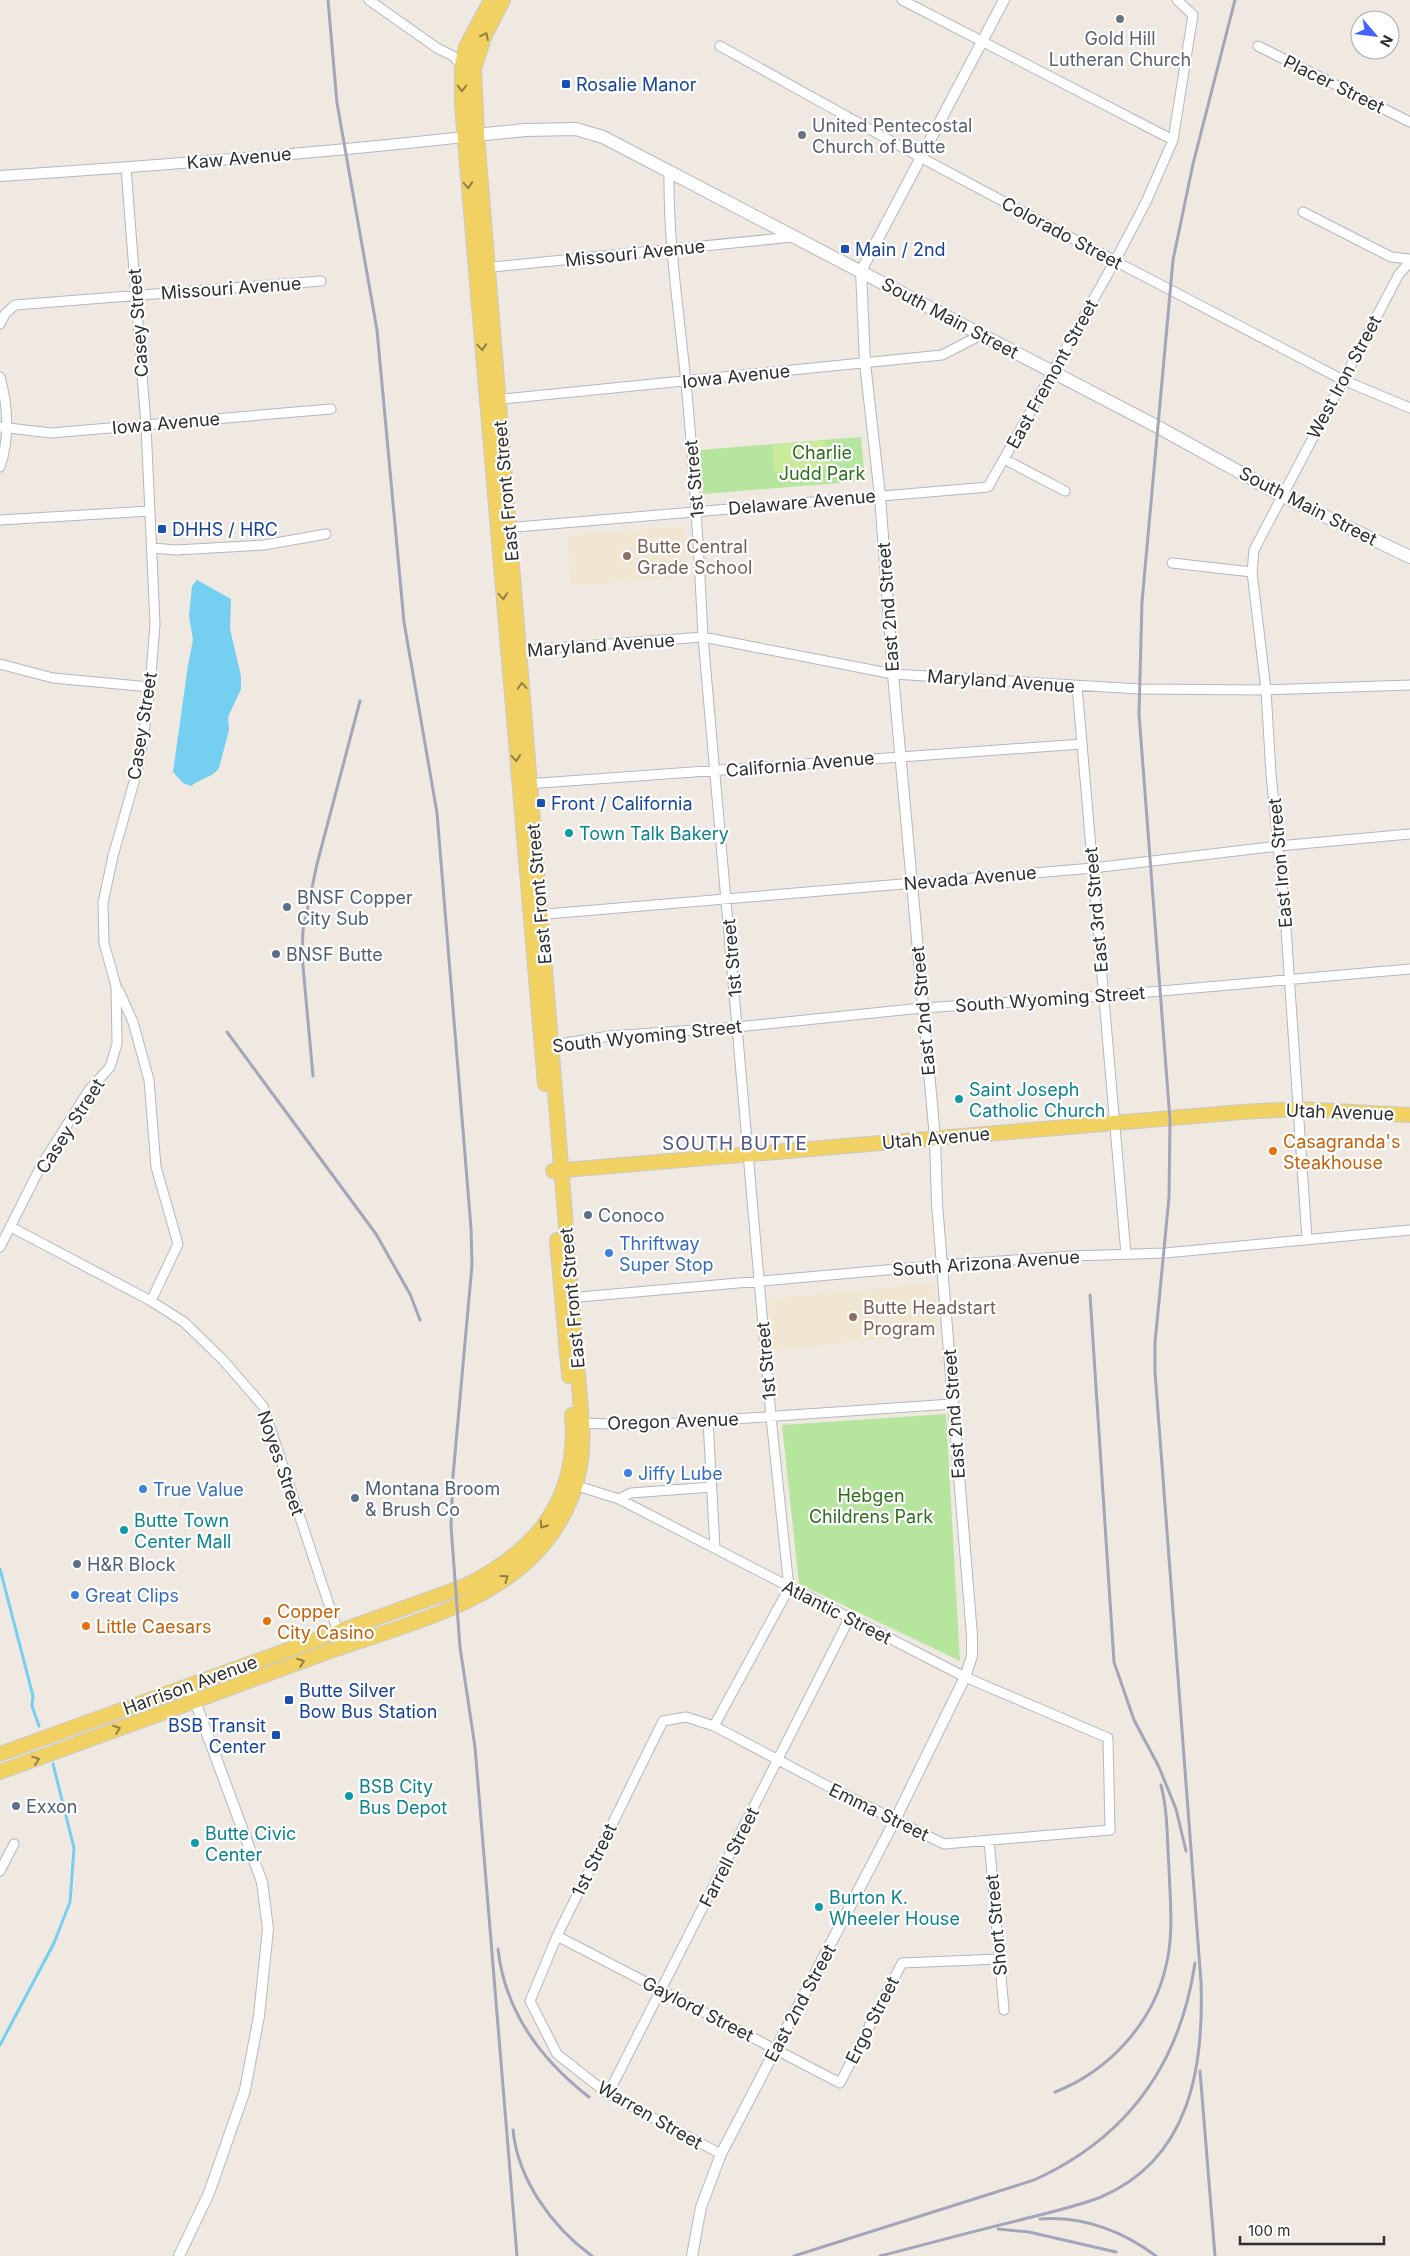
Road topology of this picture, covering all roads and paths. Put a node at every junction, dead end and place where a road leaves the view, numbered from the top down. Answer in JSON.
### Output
{"nodes":[{"id":1,"x":369,"y":0,"type":"edge"},
{"id":2,"x":491,"y":0,"type":"edge"},
{"id":3,"x":503,"y":0,"type":"edge"},
{"id":4,"x":902,"y":0,"type":"edge"},
{"id":5,"x":1004,"y":0,"type":"edge"},
{"id":6,"x":1177,"y":0,"type":"edge"},
{"id":7,"x":981,"y":43,"type":"junction"},
{"id":8,"x":720,"y":46,"type":"dead end"},
{"id":9,"x":1258,"y":46,"type":"dead end"},
{"id":10,"x":468,"y":68,"type":"junction"},
{"id":11,"x":1410,"y":122,"type":"edge"},
{"id":12,"x":470,"y":136,"type":"junction"},
{"id":13,"x":1173,"y":140,"type":"junction"},
{"id":14,"x":920,"y":157,"type":"junction"},
{"id":15,"x":126,"y":168,"type":"junction"},
{"id":16,"x":669,"y":170,"type":"junction"},
{"id":17,"x":0,"y":176,"type":"edge"},
{"id":18,"x":1303,"y":212,"type":"dead end"},
{"id":19,"x":795,"y":237,"type":"junction"},
{"id":20,"x":670,"y":250,"type":"junction"},
{"id":21,"x":1115,"y":261,"type":"junction"},
{"id":22,"x":1410,"y":261,"type":"edge"},
{"id":23,"x":481,"y":269,"type":"junction"},
{"id":24,"x":860,"y":271,"type":"junction"},
{"id":25,"x":321,"y":281,"type":"dead end"},
{"id":26,"x":136,"y":294,"type":"junction"},
{"id":27,"x":0,"y":324,"type":"edge"},
{"id":28,"x":981,"y":335,"type":"junction"},
{"id":29,"x":865,"y":363,"type":"junction"},
{"id":30,"x":1052,"y":373,"type":"junction"},
{"id":31,"x":0,"y":377,"type":"edge"},
{"id":32,"x":1343,"y":380,"type":"junction"},
{"id":33,"x":686,"y":381,"type":"junction"},
{"id":34,"x":492,"y":400,"type":"junction"},
{"id":35,"x":1410,"y":408,"type":"edge"},
{"id":36,"x":331,"y":409,"type":"dead end"},
{"id":37,"x":146,"y":425,"type":"junction"},
{"id":38,"x":3,"y":427,"type":"edge"},
{"id":39,"x":1004,"y":459,"type":"junction"},
{"id":40,"x":0,"y":467,"type":"edge"},
{"id":41,"x":988,"y":488,"type":"joint"},
{"id":42,"x":1065,"y":491,"type":"dead end"},
{"id":43,"x":1281,"y":495,"type":"junction"},
{"id":44,"x":880,"y":496,"type":"junction"},
{"id":45,"x":697,"y":510,"type":"junction"},
{"id":46,"x":150,"y":511,"type":"junction"},
{"id":47,"x":4,"y":520,"type":"edge"},
{"id":48,"x":0,"y":528,"type":"edge"},
{"id":49,"x":503,"y":528,"type":"junction"},
{"id":50,"x":326,"y":534,"type":"dead end"},
{"id":51,"x":152,"y":548,"type":"junction"},
{"id":52,"x":1410,"y":557,"type":"edge"},
{"id":53,"x":1172,"y":562,"type":"dead end"},
{"id":54,"x":1252,"y":572,"type":"junction"},
{"id":55,"x":703,"y":637,"type":"junction"},
{"id":56,"x":513,"y":651,"type":"junction"},
{"id":57,"x":0,"y":664,"type":"edge"},
{"id":58,"x":893,"y":674,"type":"junction"},
{"id":59,"x":1410,"y":685,"type":"edge"},
{"id":60,"x":1077,"y":686,"type":"junction"},
{"id":61,"x":150,"y":687,"type":"junction"},
{"id":62,"x":1266,"y":690,"type":"junction"},
{"id":63,"x":1082,"y":744,"type":"junction"},
{"id":64,"x":901,"y":756,"type":"junction"},
{"id":65,"x":716,"y":770,"type":"junction"},
{"id":66,"x":524,"y":784,"type":"junction"},
{"id":67,"x":1410,"y":834,"type":"edge"},
{"id":68,"x":1278,"y":846,"type":"junction"},
{"id":69,"x":1093,"y":868,"type":"junction"},
{"id":70,"x":912,"y":882,"type":"junction"},
{"id":71,"x":727,"y":899,"type":"junction"},
{"id":72,"x":536,"y":915,"type":"junction"},
{"id":73,"x":1410,"y":969,"type":"edge"},
{"id":74,"x":1289,"y":980,"type":"junction"},
{"id":75,"x":116,"y":986,"type":"junction"},
{"id":76,"x":1104,"y":996,"type":"junction"},
{"id":77,"x":922,"y":1008,"type":"junction"},
{"id":78,"x":738,"y":1027,"type":"junction"},
{"id":79,"x":546,"y":1046,"type":"junction"},
{"id":80,"x":1296,"y":1109,"type":"junction"},
{"id":81,"x":1410,"y":1115,"type":"edge"},
{"id":82,"x":1115,"y":1123,"type":"junction"},
{"id":83,"x":935,"y":1138,"type":"junction"},
{"id":84,"x":749,"y":1155,"type":"junction"},
{"id":85,"x":556,"y":1171,"type":"junction"},
{"id":86,"x":11,"y":1227,"type":"junction"},
{"id":87,"x":1410,"y":1230,"type":"edge"},
{"id":88,"x":1307,"y":1239,"type":"junction"},
{"id":89,"x":0,"y":1247,"type":"edge"},
{"id":90,"x":1126,"y":1254,"type":"junction"},
{"id":91,"x":943,"y":1265,"type":"junction"},
{"id":92,"x":759,"y":1281,"type":"junction"},
{"id":93,"x":567,"y":1298,"type":"junction"},
{"id":94,"x":151,"y":1301,"type":"junction"},
{"id":95,"x":952,"y":1404,"type":"junction"},
{"id":96,"x":772,"y":1417,"type":"junction"},
{"id":97,"x":708,"y":1421,"type":"junction"},
{"id":98,"x":578,"y":1423,"type":"junction"},
{"id":99,"x":572,"y":1484,"type":"junction"},
{"id":100,"x":712,"y":1486,"type":"junction"},
{"id":101,"x":619,"y":1499,"type":"junction"},
{"id":102,"x":715,"y":1548,"type":"junction"},
{"id":103,"x":465,"y":1586,"type":"joint"},
{"id":104,"x":789,"y":1588,"type":"junction"},
{"id":105,"x":448,"y":1592,"type":"junction"},
{"id":106,"x":463,"y":1602,"type":"joint"},
{"id":107,"x":849,"y":1619,"type":"junction"},
{"id":108,"x":397,"y":1628,"type":"junction"},
{"id":109,"x":337,"y":1630,"type":"junction"},
{"id":110,"x":342,"y":1646,"type":"junction"},
{"id":111,"x":965,"y":1677,"type":"junction"},
{"id":112,"x":189,"y":1685,"type":"junction"},
{"id":113,"x":195,"y":1700,"type":"junction"},
{"id":114,"x":663,"y":1721,"type":"joint"},
{"id":115,"x":714,"y":1726,"type":"junction"},
{"id":116,"x":0,"y":1754,"type":"edge"},
{"id":117,"x":778,"y":1760,"type":"junction"},
{"id":118,"x":0,"y":1772,"type":"edge"},
{"id":119,"x":895,"y":1820,"type":"junction"},
{"id":120,"x":1110,"y":1830,"type":"joint"},
{"id":121,"x":989,"y":1840,"type":"junction"},
{"id":122,"x":14,"y":1844,"type":"dead end"},
{"id":123,"x":0,"y":1871,"type":"edge"},
{"id":124,"x":556,"y":1936,"type":"junction"},
{"id":125,"x":999,"y":1959,"type":"junction"},
{"id":126,"x":661,"y":1990,"type":"junction"},
{"id":127,"x":530,"y":2001,"type":"joint"},
{"id":128,"x":1004,"y":2010,"type":"dead end"},
{"id":129,"x":775,"y":2049,"type":"junction"},
{"id":130,"x":840,"y":2083,"type":"joint"},
{"id":131,"x":608,"y":2094,"type":"junction"},
{"id":132,"x":721,"y":2154,"type":"junction"},
{"id":133,"x":179,"y":2256,"type":"edge"},
{"id":134,"x":692,"y":2256,"type":"edge"}],
"edges":[{"from":1,"to":10,"type":"street"},
{"from":2,"to":10,"type":"main road"},
{"from":10,"to":3,"type":"main road","one_way":true},
{"from":4,"to":7,"type":"street"},
{"from":5,"to":7,"type":"street"},
{"from":6,"to":13,"type":"street","name":"East Fremont Street"},
{"from":7,"to":13,"type":"street"},
{"from":7,"to":14,"type":"street"},
{"from":8,"to":14,"type":"street","name":"Colorado Street"},
{"from":9,"to":11,"type":"street","name":"Placer Street"},
{"from":10,"to":12,"type":"main road","name":"East Front Street"},
{"from":12,"to":15,"type":"street","name":"Kaw Avenue"},
{"from":12,"to":16,"type":"main road","name":"South Main Street"},
{"from":12,"to":23,"type":"main road","name":"East Front Street"},
{"from":13,"to":21,"type":"street","name":"East Fremont Street"},
{"from":14,"to":21,"type":"street","name":"Colorado Street"},
{"from":14,"to":24,"type":"street"},
{"from":15,"to":17,"type":"street","name":"Kaw Avenue"},
{"from":15,"to":26,"type":"street","name":"Casey Street"},
{"from":16,"to":19,"type":"main road","name":"South Main Street"},
{"from":16,"to":20,"type":"street","name":"1st Street"},
{"from":18,"to":22,"type":"street"},
{"from":19,"to":20,"type":"street","name":"Missouri Avenue"},
{"from":19,"to":24,"type":"main road","name":"South Main Street"},
{"from":20,"to":23,"type":"street","name":"Missouri Avenue"},
{"from":20,"to":33,"type":"street","name":"1st Street"},
{"from":21,"to":30,"type":"street","name":"East Fremont Street"},
{"from":21,"to":32,"type":"street","name":"Colorado Street"},
{"from":22,"to":32,"type":"street","name":"West Iron Street"},
{"from":23,"to":34,"type":"main road","name":"East Front Street"},
{"from":24,"to":28,"type":"main road","name":"South Main Street"},
{"from":24,"to":29,"type":"street","name":"East 2nd Street"},
{"from":25,"to":26,"type":"street","name":"Missouri Avenue"},
{"from":26,"to":27,"type":"street","name":"Missouri Avenue"},
{"from":26,"to":37,"type":"street","name":"Casey Street"},
{"from":28,"to":29,"type":"street","name":"Iowa Avenue"},
{"from":28,"to":30,"type":"main road","name":"South Main Street"},
{"from":29,"to":33,"type":"street","name":"Iowa Avenue"},
{"from":29,"to":44,"type":"street","name":"East 2nd Street"},
{"from":30,"to":39,"type":"street","name":"East Fremont Street"},
{"from":30,"to":43,"type":"main road","name":"South Main Street"},
{"from":31,"to":38,"type":"street"},
{"from":32,"to":35,"type":"street","name":"Colorado Street"},
{"from":32,"to":43,"type":"street","name":"West Iron Street"},
{"from":33,"to":34,"type":"street","name":"Iowa Avenue"},
{"from":33,"to":45,"type":"street","name":"1st Street"},
{"from":34,"to":49,"type":"main road","name":"East Front Street"},
{"from":36,"to":37,"type":"street","name":"Iowa Avenue"},
{"from":37,"to":38,"type":"street","name":"Iowa Avenue"},
{"from":37,"to":46,"type":"street","name":"Casey Street"},
{"from":38,"to":40,"type":"street"},
{"from":39,"to":41,"type":"street","name":"East Fremont Street"},
{"from":39,"to":42,"type":"street"},
{"from":41,"to":44,"type":"street","name":"Delaware Avenue"},
{"from":43,"to":52,"type":"main road","name":"South Main Street"},
{"from":43,"to":54,"type":"street","name":"East Iron Street"},
{"from":44,"to":45,"type":"street","name":"Delaware Avenue"},
{"from":44,"to":58,"type":"street","name":"East 2nd Street"},
{"from":45,"to":49,"type":"street","name":"Delaware Avenue"},
{"from":45,"to":55,"type":"street","name":"1st Street"},
{"from":46,"to":47,"type":"street"},
{"from":46,"to":51,"type":"street","name":"Casey Street"},
{"from":47,"to":48,"type":"street"},
{"from":49,"to":56,"type":"main road","name":"East Front Street"},
{"from":50,"to":51,"type":"street"},
{"from":51,"to":61,"type":"street","name":"Casey Street"},
{"from":53,"to":54,"type":"street"},
{"from":54,"to":62,"type":"street","name":"East Iron Street"},
{"from":55,"to":56,"type":"street","name":"Maryland Avenue"},
{"from":55,"to":58,"type":"street","name":"Maryland Avenue"},
{"from":55,"to":65,"type":"street","name":"1st Street"},
{"from":56,"to":66,"type":"main road","name":"East Front Street"},
{"from":57,"to":61,"type":"street"},
{"from":58,"to":60,"type":"street","name":"Maryland Avenue"},
{"from":58,"to":64,"type":"street","name":"East 2nd Street"},
{"from":59,"to":62,"type":"street","name":"Maryland Avenue"},
{"from":60,"to":62,"type":"street","name":"Maryland Avenue"},
{"from":60,"to":63,"type":"street","name":"East 3rd Street"},
{"from":61,"to":75,"type":"street","name":"Casey Street"},
{"from":62,"to":68,"type":"street","name":"East Iron Street"},
{"from":63,"to":64,"type":"street","name":"California Avenue"},
{"from":63,"to":69,"type":"street","name":"East 3rd Street"},
{"from":64,"to":65,"type":"street","name":"California Avenue"},
{"from":64,"to":70,"type":"street","name":"East 2nd Street"},
{"from":65,"to":66,"type":"street","name":"California Avenue"},
{"from":65,"to":71,"type":"street","name":"1st Street"},
{"from":66,"to":72,"type":"main road","name":"East Front Street"},
{"from":67,"to":68,"type":"street","name":"Nevada Avenue"},
{"from":68,"to":69,"type":"street","name":"Nevada Avenue"},
{"from":68,"to":74,"type":"street","name":"East Iron Street"},
{"from":69,"to":70,"type":"street","name":"Nevada Avenue"},
{"from":69,"to":76,"type":"street","name":"East 3rd Street"},
{"from":70,"to":71,"type":"street","name":"Nevada Avenue"},
{"from":70,"to":77,"type":"street","name":"East 2nd Street"},
{"from":71,"to":72,"type":"street","name":"Nevada Avenue"},
{"from":71,"to":78,"type":"street","name":"1st Street"},
{"from":72,"to":79,"type":"main road","name":"East Front Street"},
{"from":73,"to":74,"type":"street","name":"South Wyoming Street"},
{"from":74,"to":76,"type":"street","name":"South Wyoming Street"},
{"from":74,"to":80,"type":"street","name":"East Iron Street"},
{"from":75,"to":86,"type":"street","name":"Casey Street"},
{"from":75,"to":94,"type":"street"},
{"from":76,"to":77,"type":"street","name":"South Wyoming Street"},
{"from":76,"to":82,"type":"street","name":"East 3rd Street"},
{"from":77,"to":78,"type":"street","name":"South Wyoming Street"},
{"from":77,"to":83,"type":"street","name":"East 2nd Street"},
{"from":78,"to":79,"type":"street","name":"South Wyoming Street"},
{"from":78,"to":84,"type":"street","name":"1st Street"},
{"from":79,"to":85,"type":"main road","name":"East Front Street"},
{"from":80,"to":81,"type":"main road","name":"Utah Avenue"},
{"from":80,"to":82,"type":"main road","name":"Utah Avenue"},
{"from":80,"to":88,"type":"street","name":"East Iron Street"},
{"from":82,"to":83,"type":"main road","name":"Utah Avenue"},
{"from":82,"to":90,"type":"street","name":"East 3rd Street"},
{"from":83,"to":84,"type":"main road","name":"Utah Avenue"},
{"from":83,"to":91,"type":"street","name":"East 2nd Street"},
{"from":84,"to":85,"type":"main road","name":"Utah Avenue"},
{"from":84,"to":92,"type":"street","name":"1st Street"},
{"from":85,"to":93,"type":"main road","name":"East Front Street"},
{"from":86,"to":89,"type":"street","name":"Casey Street"},
{"from":86,"to":94,"type":"street","name":"Noyes Street"},
{"from":87,"to":88,"type":"street","name":"South Arizona Avenue"},
{"from":88,"to":90,"type":"street","name":"South Arizona Avenue"},
{"from":90,"to":91,"type":"street","name":"South Arizona Avenue"},
{"from":91,"to":92,"type":"street","name":"South Arizona Avenue"},
{"from":91,"to":95,"type":"street","name":"East 2nd Street"},
{"from":92,"to":93,"type":"street","name":"South Arizona Avenue"},
{"from":92,"to":96,"type":"street","name":"1st Street"},
{"from":93,"to":98,"type":"main road","name":"East Front Street"},
{"from":94,"to":109,"type":"street","name":"Noyes Street"},
{"from":95,"to":96,"type":"street","name":"Oregon Avenue"},
{"from":95,"to":111,"type":"street","name":"East 2nd Street"},
{"from":96,"to":97,"type":"street","name":"Oregon Avenue"},
{"from":96,"to":104,"type":"street","name":"1st Street"},
{"from":97,"to":98,"type":"street","name":"Oregon Avenue"},
{"from":97,"to":100,"type":"street"},
{"from":98,"to":99,"type":"main road","name":"East Front Street"},
{"from":99,"to":101,"type":"street","name":"Atlantic Street"},
{"from":99,"to":103,"type":"main road","name":"East Front Street","one_way":true},
{"from":106,"to":99,"type":"main road","name":"East Front Street","one_way":true},
{"from":100,"to":101,"type":"street"},
{"from":100,"to":102,"type":"street"},
{"from":101,"to":102,"type":"street","name":"Atlantic Street"},
{"from":102,"to":104,"type":"street","name":"Atlantic Street"},
{"from":103,"to":105,"type":"main road","name":"Harrison Avenue"},
{"from":104,"to":107,"type":"street","name":"Atlantic Street"},
{"from":104,"to":115,"type":"street"},
{"from":105,"to":108,"type":"main road"},
{"from":105,"to":109,"type":"main road","name":"Harrison Avenue"},
{"from":106,"to":108,"type":"main road","name":"Harrison Avenue"},
{"from":107,"to":111,"type":"street","name":"Atlantic Street"},
{"from":107,"to":117,"type":"street","name":"Farrell Street"},
{"from":108,"to":110,"type":"main road","name":"Harrison Avenue"},
{"from":109,"to":110,"type":"street","name":"Noyes Street"},
{"from":109,"to":112,"type":"main road","name":"Harrison Avenue"},
{"from":113,"to":110,"type":"main road","name":"Harrison Avenue","one_way":true},
{"from":111,"to":119,"type":"street","name":"East 2nd Street"},
{"from":111,"to":120,"type":"street","name":"Atlantic Street"},
{"from":112,"to":113,"type":"street"},
{"from":112,"to":116,"type":"main road","name":"Harrison Avenue"},
{"from":118,"to":113,"type":"main road","name":"Harrison Avenue","one_way":true},
{"from":113,"to":133,"type":"street"},
{"from":114,"to":115,"type":"street","name":"Emma Street"},
{"from":114,"to":124,"type":"street","name":"1st Street"},
{"from":115,"to":117,"type":"street","name":"Emma Street"},
{"from":117,"to":119,"type":"street","name":"Emma Street"},
{"from":117,"to":126,"type":"street","name":"Farrell Street"},
{"from":119,"to":121,"type":"street","name":"Emma Street"},
{"from":119,"to":129,"type":"street","name":"East 2nd Street"},
{"from":120,"to":121,"type":"street","name":"Emma Street"},
{"from":121,"to":125,"type":"street","name":"Short Street"},
{"from":122,"to":123,"type":"street"},
{"from":124,"to":126,"type":"street","name":"Gaylord Street"},
{"from":124,"to":127,"type":"street","name":"1st Street"},
{"from":125,"to":128,"type":"street","name":"Short Street"},
{"from":125,"to":130,"type":"street","name":"Ergo Street"},
{"from":126,"to":129,"type":"street","name":"Gaylord Street"},
{"from":126,"to":131,"type":"street","name":"Farrell Street"},
{"from":127,"to":131,"type":"street","name":"Warren Street"},
{"from":129,"to":130,"type":"street","name":"Gaylord Street"},
{"from":129,"to":132,"type":"street","name":"East 2nd Street"},
{"from":131,"to":132,"type":"street","name":"Warren Street"},
{"from":132,"to":134,"type":"street","name":"East 2nd Street"}]}
